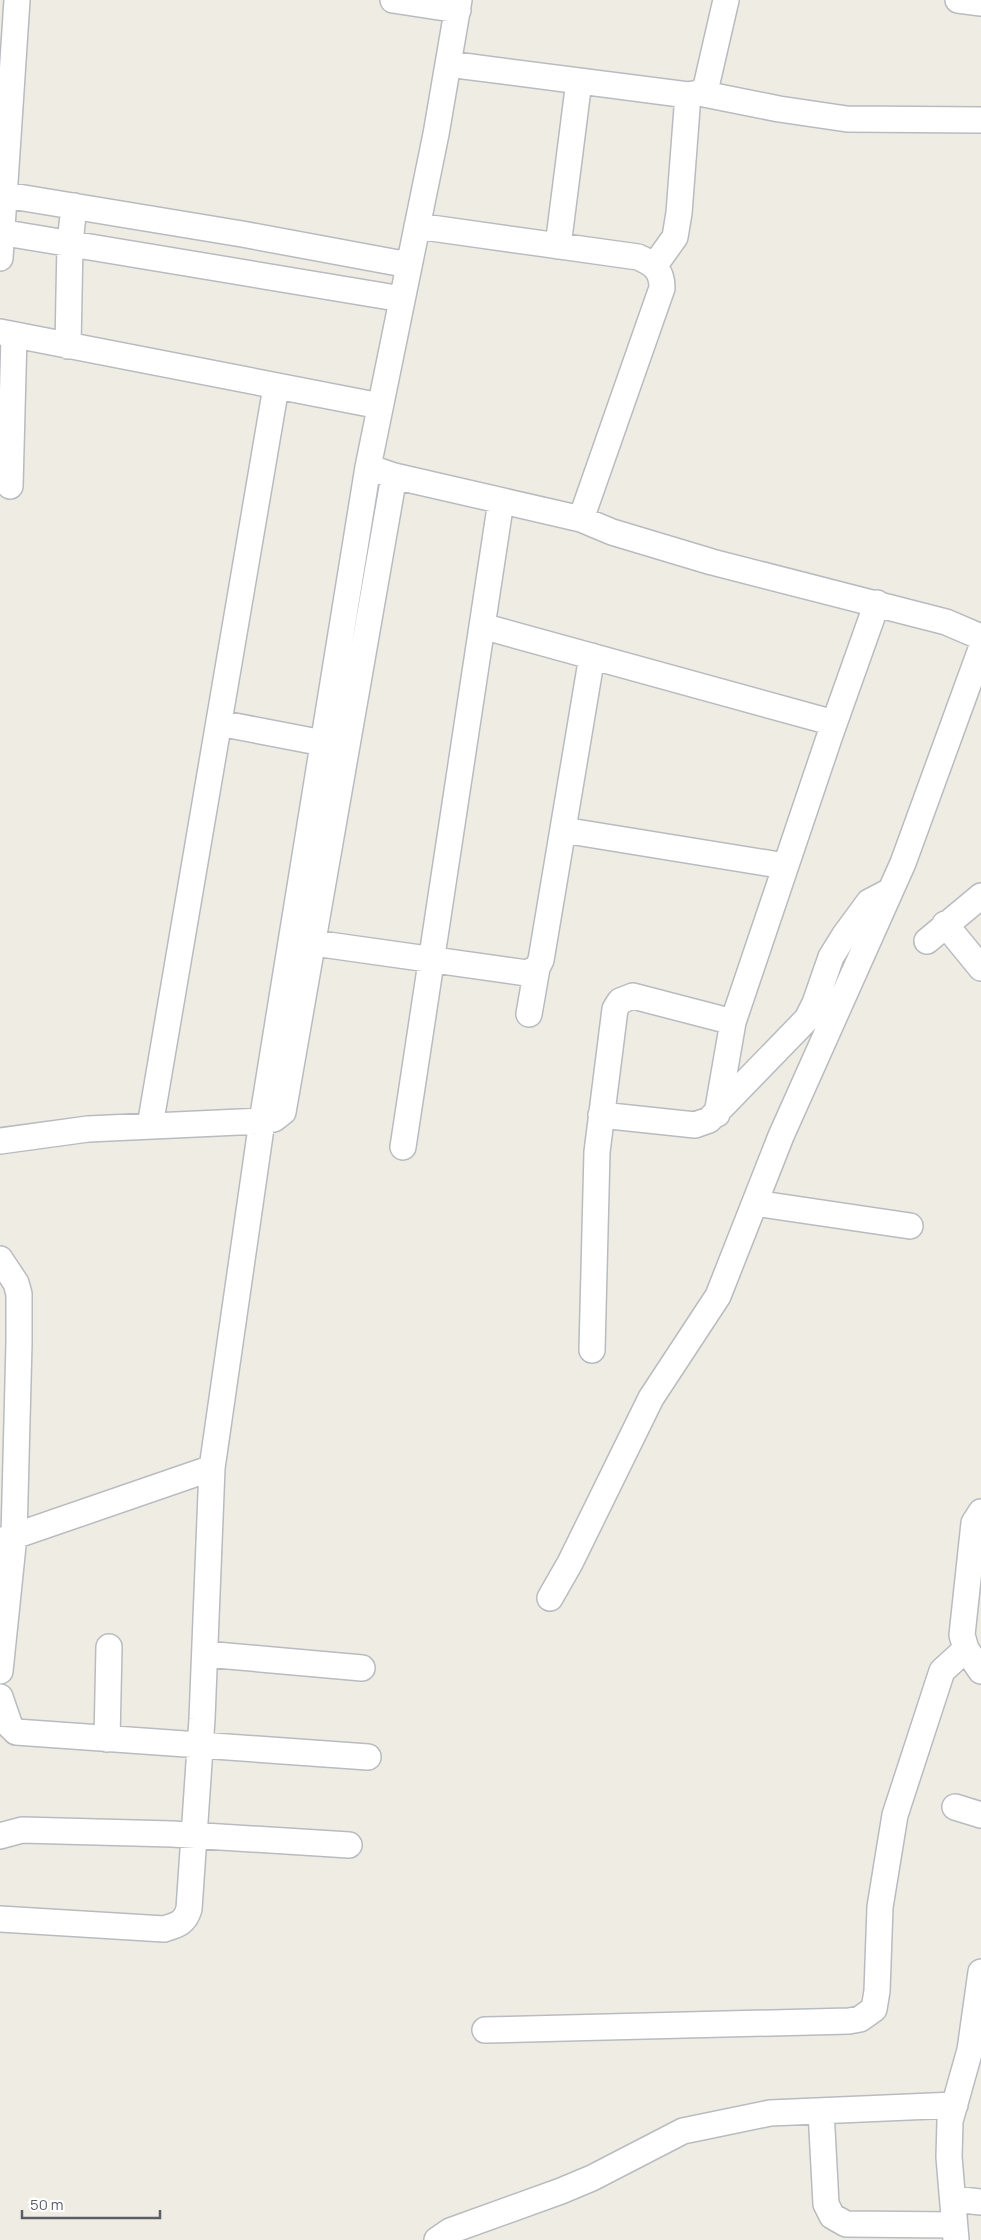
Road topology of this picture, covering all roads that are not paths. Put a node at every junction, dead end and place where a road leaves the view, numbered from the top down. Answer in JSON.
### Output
{"nodes":[{"id":1,"x":17,"y":0,"type":"edge"},
{"id":2,"x":393,"y":0,"type":"edge"},
{"id":3,"x":726,"y":0,"type":"edge"},
{"id":4,"x":958,"y":0,"type":"edge"},
{"id":5,"x":981,"y":3,"type":"edge"},
{"id":6,"x":458,"y":5,"type":"edge"},
{"id":7,"x":448,"y":64,"type":"junction"},
{"id":8,"x":579,"y":81,"type":"junction"},
{"id":9,"x":694,"y":94,"type":"junction"},
{"id":10,"x":981,"y":120,"type":"edge"},
{"id":11,"x":1,"y":213,"type":"edge"},
{"id":12,"x":72,"y":223,"type":"junction"},
{"id":13,"x":417,"y":226,"type":"junction"},
{"id":14,"x":558,"y":246,"type":"junction"},
{"id":15,"x":0,"y":258,"type":"edge"},
{"id":16,"x":409,"y":265,"type":"junction"},
{"id":17,"x":655,"y":265,"type":"junction"},
{"id":18,"x":402,"y":299,"type":"junction"},
{"id":19,"x":7,"y":333,"type":"edge"},
{"id":20,"x":68,"y":346,"type":"junction"},
{"id":21,"x":276,"y":387,"type":"junction"},
{"id":22,"x":6,"y":402,"type":"edge"},
{"id":23,"x":380,"y":406,"type":"junction"},
{"id":24,"x":368,"y":468,"type":"junction"},
{"id":25,"x":394,"y":476,"type":"junction"},
{"id":26,"x":10,"y":486,"type":"dead end"},
{"id":27,"x":501,"y":501,"type":"junction"},
{"id":28,"x":581,"y":520,"type":"junction"},
{"id":29,"x":877,"y":603,"type":"junction"},
{"id":30,"x":482,"y":626,"type":"junction"},
{"id":31,"x":981,"y":637,"type":"edge"},
{"id":32,"x":981,"y":649,"type":"edge"},
{"id":33,"x":592,"y":656,"type":"junction"},
{"id":34,"x":335,"y":670,"type":"junction"},
{"id":35,"x":359,"y":677,"type":"junction"},
{"id":36,"x":834,"y":722,"type":"junction"},
{"id":37,"x":219,"y":723,"type":"junction"},
{"id":38,"x":323,"y":743,"type":"junction"},
{"id":39,"x":563,"y":830,"type":"junction"},
{"id":40,"x":785,"y":866,"type":"junction"},
{"id":41,"x":891,"y":890,"type":"junction"},
{"id":42,"x":981,"y":896,"type":"edge"},
{"id":43,"x":945,"y":924,"type":"junction"},
{"id":44,"x":927,"y":941,"type":"dead end"},
{"id":45,"x":314,"y":943,"type":"junction"},
{"id":46,"x":432,"y":960,"type":"junction"},
{"id":47,"x":537,"y":968,"type":"junction"},
{"id":48,"x":981,"y":968,"type":"edge"},
{"id":49,"x":529,"y":1014,"type":"dead end"},
{"id":50,"x":733,"y":1022,"type":"junction"},
{"id":51,"x":717,"y":1114,"type":"junction"},
{"id":52,"x":601,"y":1115,"type":"junction"},
{"id":53,"x":262,"y":1121,"type":"junction"},
{"id":54,"x":150,"y":1126,"type":"junction"},
{"id":55,"x":0,"y":1141,"type":"edge"},
{"id":56,"x":404,"y":1147,"type":"dead end"},
{"id":57,"x":755,"y":1203,"type":"junction"},
{"id":58,"x":910,"y":1226,"type":"dead end"},
{"id":59,"x":0,"y":1259,"type":"edge"},
{"id":60,"x":592,"y":1350,"type":"dead end"},
{"id":61,"x":212,"y":1468,"type":"junction"},
{"id":62,"x":981,"y":1512,"type":"edge"},
{"id":63,"x":7,"y":1538,"type":"edge"},
{"id":64,"x":550,"y":1598,"type":"dead end"},
{"id":65,"x":109,"y":1647,"type":"dead end"},
{"id":66,"x":966,"y":1648,"type":"junction"},
{"id":67,"x":205,"y":1654,"type":"junction"},
{"id":68,"x":362,"y":1668,"type":"dead end"},
{"id":69,"x":981,"y":1670,"type":"edge"},
{"id":70,"x":0,"y":1671,"type":"edge"},
{"id":71,"x":0,"y":1697,"type":"edge"},
{"id":72,"x":107,"y":1738,"type":"junction"},
{"id":73,"x":201,"y":1745,"type":"junction"},
{"id":74,"x":368,"y":1757,"type":"dead end"},
{"id":75,"x":955,"y":1807,"type":"dead end"},
{"id":76,"x":981,"y":1815,"type":"edge"},
{"id":77,"x":0,"y":1836,"type":"edge"},
{"id":78,"x":194,"y":1836,"type":"junction"},
{"id":79,"x":349,"y":1845,"type":"dead end"},
{"id":80,"x":0,"y":1919,"type":"edge"},
{"id":81,"x":981,"y":1972,"type":"edge"},
{"id":82,"x":485,"y":2030,"type":"dead end"},
{"id":83,"x":954,"y":2105,"type":"junction"},
{"id":84,"x":822,"y":2111,"type":"junction"},
{"id":85,"x":953,"y":2200,"type":"junction"},
{"id":86,"x":981,"y":2202,"type":"edge"},
{"id":87,"x":955,"y":2232,"type":"edge"},
{"id":88,"x":438,"y":2240,"type":"edge"}],
"edges":[{"from":1,"to":11,"type":"street"},
{"from":2,"to":6,"type":"street"},
{"from":3,"to":9,"type":"street"},
{"from":4,"to":5,"type":"street"},
{"from":6,"to":7,"type":"street"},
{"from":7,"to":8,"type":"street"},
{"from":7,"to":13,"type":"street"},
{"from":8,"to":9,"type":"street"},
{"from":8,"to":14,"type":"street"},
{"from":9,"to":10,"type":"street"},
{"from":9,"to":17,"type":"street"},
{"from":11,"to":12,"type":"street"},
{"from":11,"to":12,"type":"street"},
{"from":11,"to":15,"type":"street"},
{"from":12,"to":16,"type":"street"},
{"from":12,"to":18,"type":"street"},
{"from":12,"to":20,"type":"street"},
{"from":13,"to":14,"type":"street"},
{"from":13,"to":16,"type":"street"},
{"from":14,"to":17,"type":"street"},
{"from":16,"to":18,"type":"street"},
{"from":17,"to":28,"type":"street"},
{"from":18,"to":23,"type":"street"},
{"from":19,"to":20,"type":"street"},
{"from":19,"to":22,"type":"street"},
{"from":20,"to":21,"type":"street"},
{"from":21,"to":23,"type":"street"},
{"from":21,"to":37,"type":"street"},
{"from":22,"to":26,"type":"street"},
{"from":23,"to":24,"type":"street"},
{"from":24,"to":25,"type":"street"},
{"from":24,"to":34,"type":"street"},
{"from":25,"to":27,"type":"street"},
{"from":25,"to":35,"type":"street"},
{"from":27,"to":28,"type":"street"},
{"from":27,"to":30,"type":"street"},
{"from":28,"to":29,"type":"street"},
{"from":29,"to":31,"type":"street"},
{"from":29,"to":36,"type":"street"},
{"from":30,"to":33,"type":"street"},
{"from":30,"to":46,"type":"street"},
{"from":32,"to":41,"type":"street"},
{"from":33,"to":36,"type":"street"},
{"from":33,"to":39,"type":"street"},
{"from":34,"to":35,"type":"street"},
{"from":34,"to":38,"type":"street"},
{"from":35,"to":45,"type":"street"},
{"from":36,"to":40,"type":"street"},
{"from":37,"to":38,"type":"street"},
{"from":37,"to":54,"type":"street"},
{"from":38,"to":53,"type":"street"},
{"from":39,"to":40,"type":"street"},
{"from":39,"to":47,"type":"street"},
{"from":40,"to":50,"type":"street"},
{"from":41,"to":51,"type":"street"},
{"from":41,"to":57,"type":"street"},
{"from":42,"to":43,"type":"street"},
{"from":43,"to":44,"type":"street"},
{"from":43,"to":48,"type":"street"},
{"from":45,"to":46,"type":"street"},
{"from":45,"to":53,"type":"street"},
{"from":46,"to":47,"type":"street"},
{"from":46,"to":56,"type":"street"},
{"from":47,"to":49,"type":"street"},
{"from":50,"to":51,"type":"street"},
{"from":50,"to":52,"type":"street"},
{"from":51,"to":52,"type":"street"},
{"from":52,"to":60,"type":"street"},
{"from":53,"to":54,"type":"street"},
{"from":53,"to":61,"type":"street"},
{"from":54,"to":55,"type":"street"},
{"from":57,"to":58,"type":"street"},
{"from":57,"to":64,"type":"street"},
{"from":59,"to":63,"type":"street"},
{"from":61,"to":63,"type":"street"},
{"from":61,"to":67,"type":"street"},
{"from":62,"to":66,"type":"street"},
{"from":63,"to":70,"type":"street"},
{"from":65,"to":72,"type":"street"},
{"from":66,"to":69,"type":"street"},
{"from":66,"to":82,"type":"street"},
{"from":67,"to":68,"type":"street"},
{"from":67,"to":73,"type":"street"},
{"from":71,"to":72,"type":"street"},
{"from":72,"to":73,"type":"street"},
{"from":73,"to":74,"type":"street"},
{"from":73,"to":78,"type":"street"},
{"from":75,"to":76,"type":"street"},
{"from":77,"to":78,"type":"street"},
{"from":78,"to":79,"type":"street"},
{"from":78,"to":80,"type":"street"},
{"from":81,"to":83,"type":"street"},
{"from":83,"to":84,"type":"street"},
{"from":83,"to":85,"type":"street"},
{"from":84,"to":87,"type":"street"},
{"from":84,"to":88,"type":"street"},
{"from":85,"to":86,"type":"street"},
{"from":85,"to":87,"type":"street"}]}
